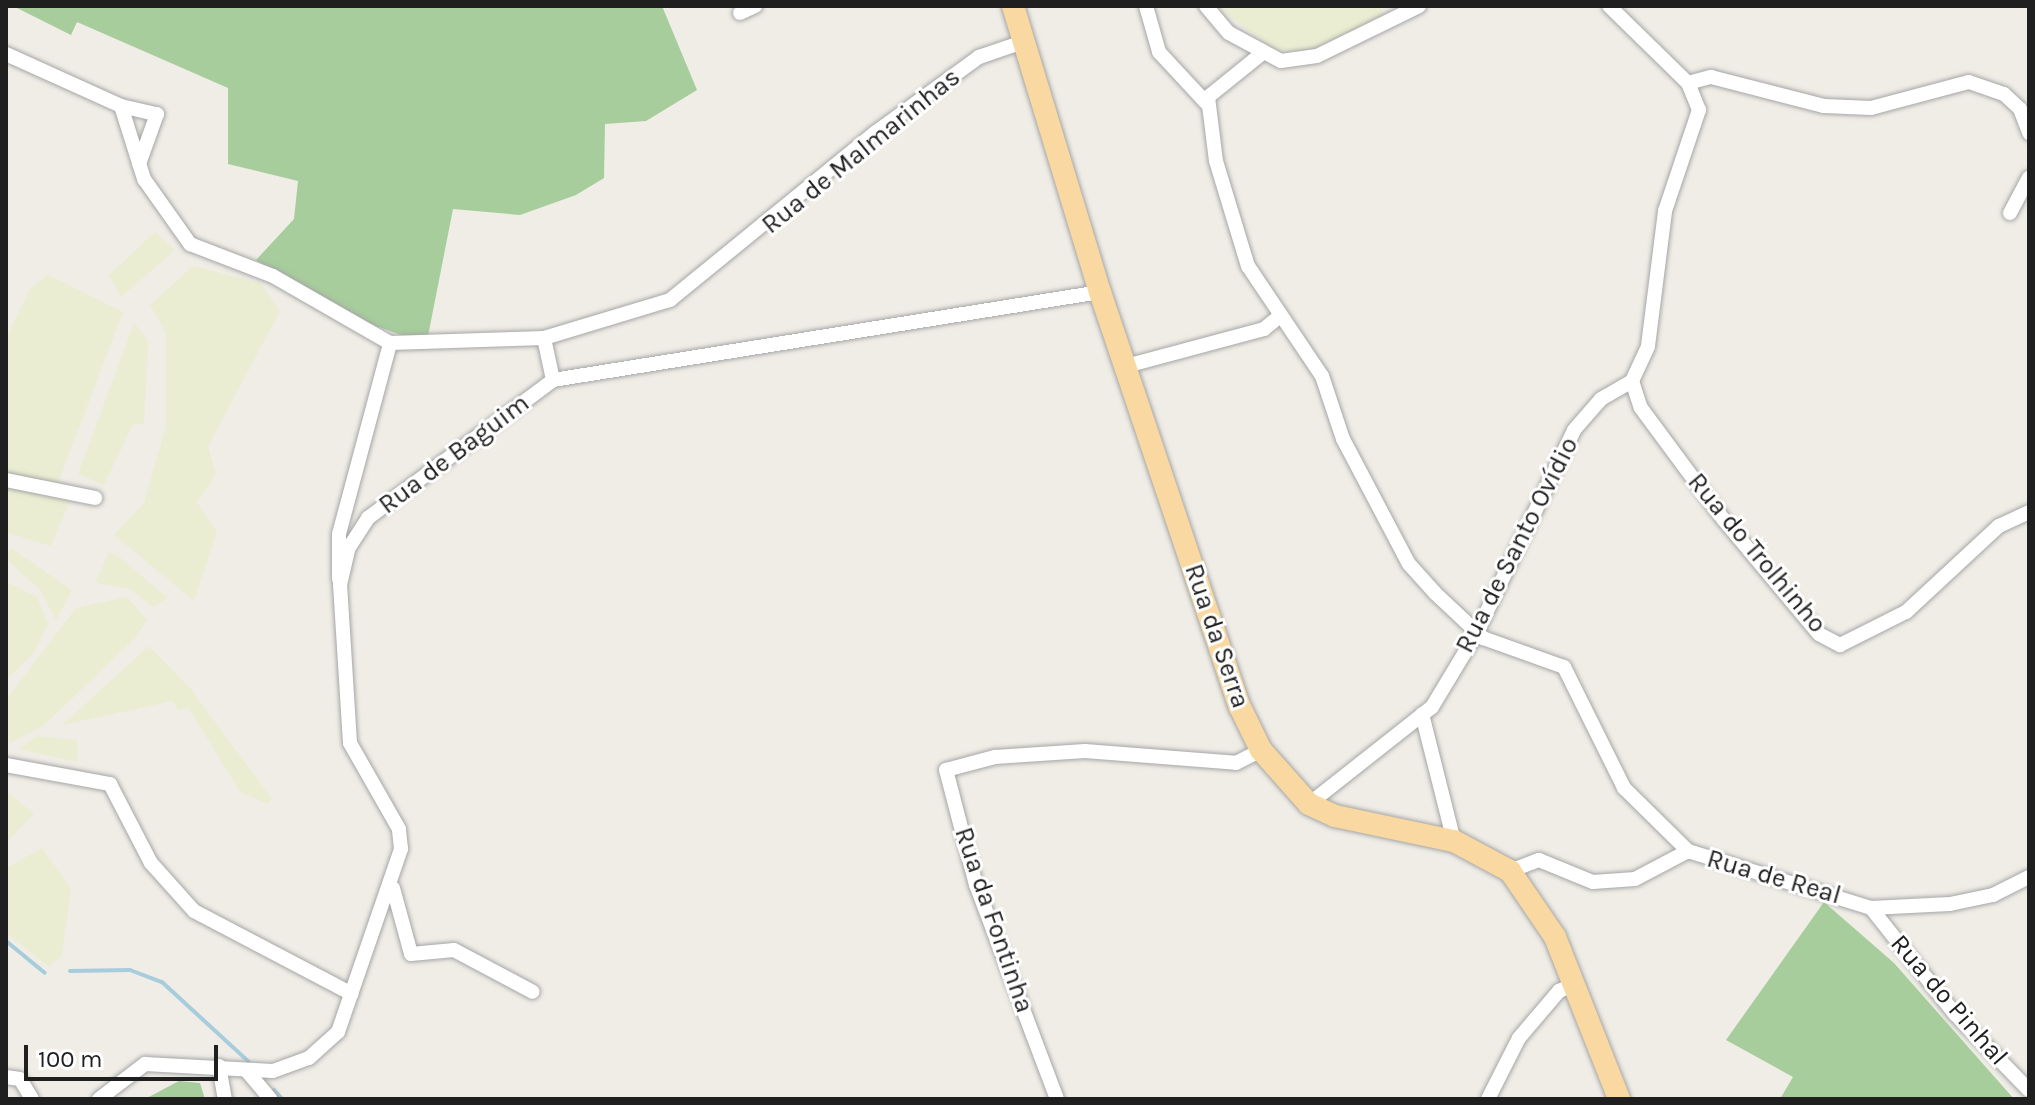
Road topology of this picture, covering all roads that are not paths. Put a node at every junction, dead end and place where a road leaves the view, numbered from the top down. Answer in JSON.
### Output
{"nodes":[{"id":1,"x":755,"y":6,"type":"edge"},
{"id":2,"x":1013,"y":6,"type":"edge"},
{"id":3,"x":1146,"y":6,"type":"edge"},
{"id":4,"x":1206,"y":6,"type":"edge"},
{"id":5,"x":1419,"y":6,"type":"edge"},
{"id":6,"x":1609,"y":6,"type":"edge"},
{"id":7,"x":740,"y":13,"type":"dead end"},
{"id":8,"x":1023,"y":42,"type":"junction"},
{"id":9,"x":6,"y":54,"type":"edge"},
{"id":10,"x":1260,"y":55,"type":"junction"},
{"id":11,"x":1688,"y":83,"type":"junction"},
{"id":12,"x":1208,"y":105,"type":"junction"},
{"id":13,"x":121,"y":106,"type":"junction"},
{"id":14,"x":2029,"y":133,"type":"edge"},
{"id":15,"x":138,"y":166,"type":"junction"},
{"id":16,"x":2029,"y":178,"type":"edge"},
{"id":17,"x":2010,"y":213,"type":"dead end"},
{"id":18,"x":1100,"y":292,"type":"junction"},
{"id":19,"x":1280,"y":316,"type":"junction"},
{"id":20,"x":544,"y":338,"type":"junction"},
{"id":21,"x":390,"y":343,"type":"junction"},
{"id":22,"x":1126,"y":366,"type":"junction"},
{"id":23,"x":553,"y":380,"type":"junction"},
{"id":24,"x":1632,"y":381,"type":"junction"},
{"id":25,"x":6,"y":480,"type":"edge"},
{"id":26,"x":95,"y":498,"type":"dead end"},
{"id":27,"x":2029,"y":512,"type":"edge"},
{"id":28,"x":340,"y":585,"type":"junction"},
{"id":29,"x":1476,"y":634,"type":"junction"},
{"id":30,"x":1422,"y":714,"type":"junction"},
{"id":31,"x":1261,"y":750,"type":"junction"},
{"id":32,"x":6,"y":765,"type":"edge"},
{"id":33,"x":1309,"y":804,"type":"junction"},
{"id":34,"x":1454,"y":841,"type":"junction"},
{"id":35,"x":1688,"y":851,"type":"junction"},
{"id":36,"x":1510,"y":871,"type":"junction"},
{"id":37,"x":2029,"y":877,"type":"edge"},
{"id":38,"x":392,"y":887,"type":"junction"},
{"id":39,"x":1871,"y":908,"type":"junction"},
{"id":40,"x":1575,"y":984,"type":"junction"},
{"id":41,"x":533,"y":992,"type":"dead end"},
{"id":42,"x":352,"y":994,"type":"junction"},
{"id":43,"x":219,"y":1066,"type":"junction"},
{"id":44,"x":246,"y":1070,"type":"junction"},
{"id":45,"x":6,"y":1077,"type":"edge"},
{"id":46,"x":2029,"y":1090,"type":"edge"},
{"id":47,"x":32,"y":1099,"type":"edge"},
{"id":48,"x":99,"y":1099,"type":"edge"},
{"id":49,"x":225,"y":1099,"type":"edge"},
{"id":50,"x":270,"y":1099,"type":"edge"},
{"id":51,"x":1057,"y":1099,"type":"edge"},
{"id":52,"x":1488,"y":1099,"type":"edge"},
{"id":53,"x":1619,"y":1099,"type":"edge"}],
"edges":[{"from":1,"to":7,"type":"street"},
{"from":2,"to":8,"type":"main road","name":"Rua da Serra"},
{"from":3,"to":12,"type":"street"},
{"from":4,"to":10,"type":"street"},
{"from":5,"to":10,"type":"street"},
{"from":6,"to":11,"type":"street"},
{"from":8,"to":18,"type":"main road","name":"Rua da Serra"},
{"from":8,"to":20,"type":"street","name":"Rua de Malmarinhas"},
{"from":9,"to":13,"type":"street"},
{"from":10,"to":12,"type":"street"},
{"from":11,"to":14,"type":"street"},
{"from":11,"to":24,"type":"street"},
{"from":12,"to":19,"type":"street"},
{"from":13,"to":15,"type":"street"},
{"from":13,"to":15,"type":"street"},
{"from":15,"to":21,"type":"street"},
{"from":16,"to":17,"type":"street"},
{"from":18,"to":22,"type":"main road","name":"Rua da Serra"},
{"from":18,"to":23,"type":"street","name":"Rua de Baguim"},
{"from":19,"to":22,"type":"street"},
{"from":19,"to":29,"type":"street"},
{"from":20,"to":21,"type":"street","name":"Rua de Malmarinhas"},
{"from":20,"to":23,"type":"street"},
{"from":21,"to":28,"type":"street"},
{"from":22,"to":31,"type":"main road","name":"Rua da Serra"},
{"from":23,"to":28,"type":"street","name":"Rua de Baguim"},
{"from":24,"to":27,"type":"street","name":"Rua do Trolhinho"},
{"from":24,"to":29,"type":"street","name":"Rua de Santo Ovídio"},
{"from":25,"to":26,"type":"street"},
{"from":28,"to":38,"type":"street","name":"Rua de Baguim"},
{"from":29,"to":30,"type":"street","name":"Rua de Santo Ovídio"},
{"from":29,"to":35,"type":"street","name":"Rua de Real"},
{"from":30,"to":33,"type":"street","name":"Rua de Santo Ovídio"},
{"from":30,"to":34,"type":"street"},
{"from":31,"to":33,"type":"main road","name":"Rua da Serra"},
{"from":31,"to":51,"type":"street","name":"Rua da Fontinha"},
{"from":32,"to":42,"type":"street"},
{"from":33,"to":34,"type":"main road","name":"Rua da Serra"},
{"from":34,"to":36,"type":"main road","name":"Rua da Serra"},
{"from":35,"to":36,"type":"street"},
{"from":35,"to":39,"type":"street","name":"Rua de Real"},
{"from":36,"to":40,"type":"main road","name":"Rua da Serra"},
{"from":37,"to":39,"type":"street","name":"Rua de Real"},
{"from":38,"to":41,"type":"street"},
{"from":38,"to":42,"type":"street","name":"Rua de Baguim"},
{"from":39,"to":46,"type":"street","name":"Rua do Pinhal"},
{"from":40,"to":52,"type":"street"},
{"from":40,"to":53,"type":"main road","name":"Rua da Serra"},
{"from":42,"to":44,"type":"street","name":"Rua de Baguim"},
{"from":43,"to":44,"type":"street","name":"Rua de Baguim"},
{"from":43,"to":48,"type":"street","name":"Rua de Baguim"},
{"from":43,"to":49,"type":"street"},
{"from":44,"to":50,"type":"street"},
{"from":45,"to":47,"type":"street"}]}
